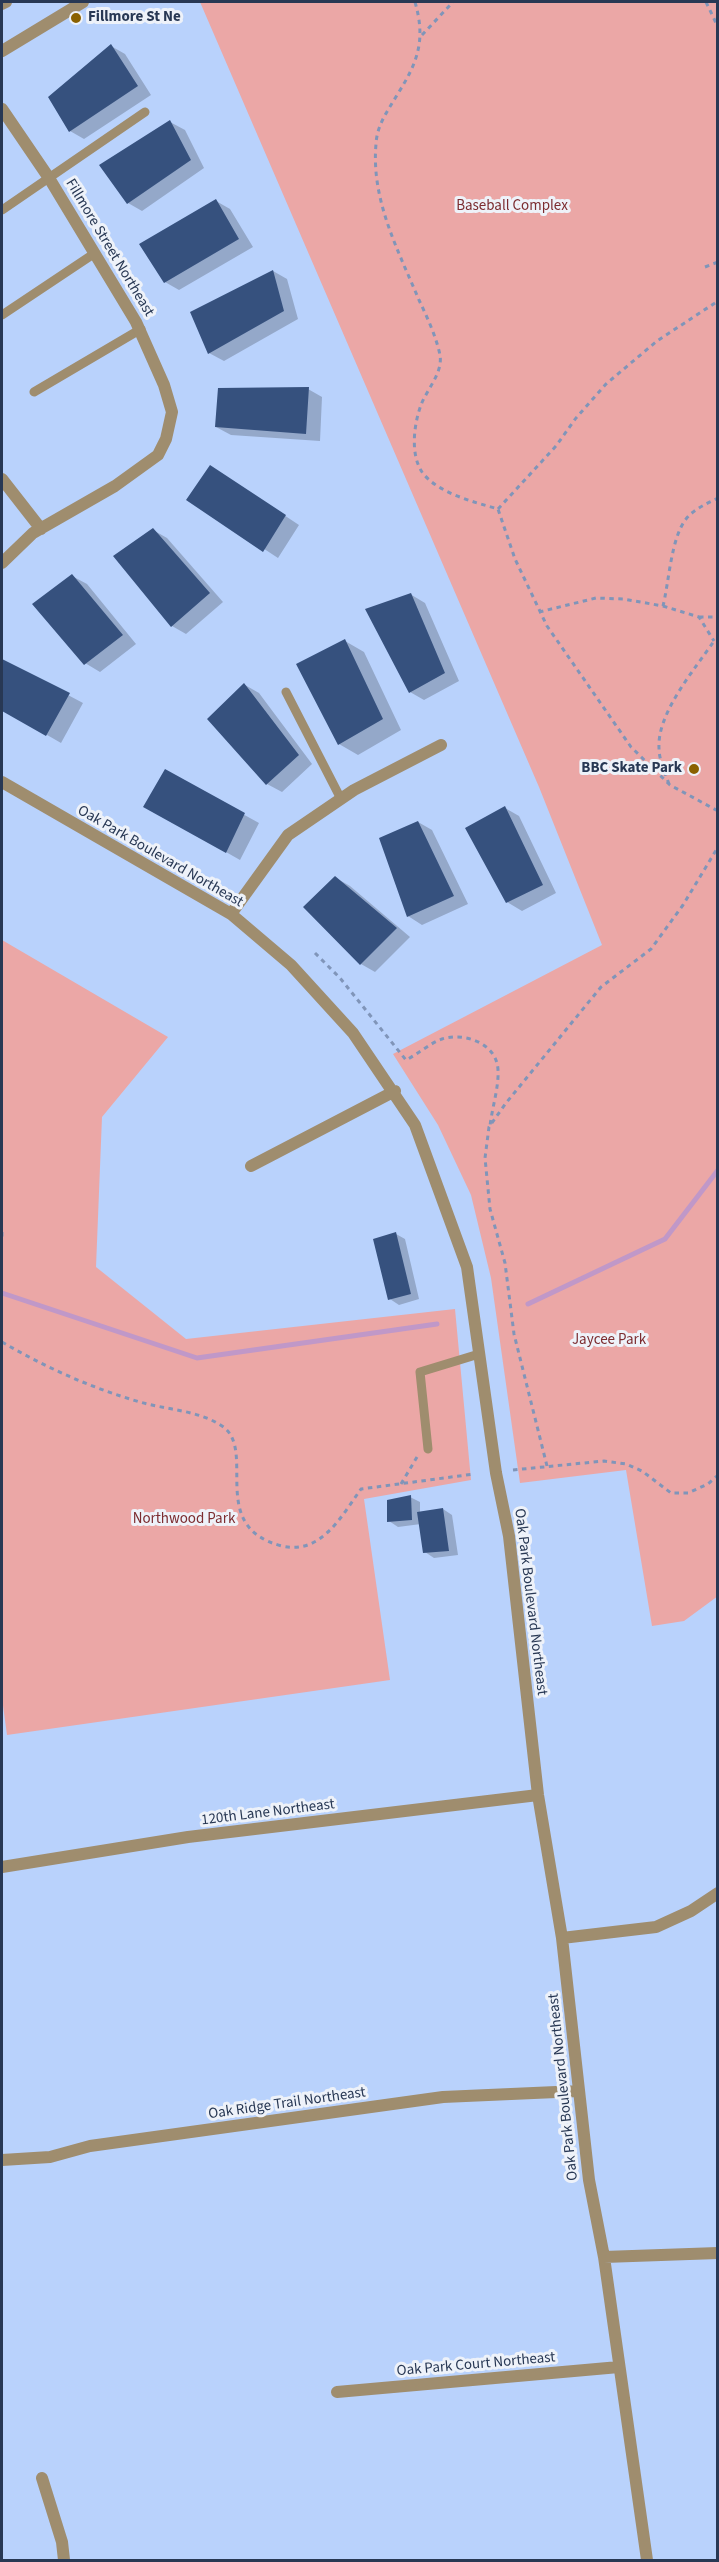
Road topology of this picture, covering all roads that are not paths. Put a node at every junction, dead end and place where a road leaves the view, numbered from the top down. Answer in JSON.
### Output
{"nodes":[{"id":1,"x":6,"y":2,"type":"edge"},
{"id":2,"x":83,"y":2,"type":"edge"},
{"id":3,"x":2,"y":4,"type":"edge"},
{"id":4,"x":2,"y":51,"type":"edge"},
{"id":5,"x":2,"y":109,"type":"edge"},
{"id":6,"x":145,"y":112,"type":"dead end"},
{"id":7,"x":49,"y":178,"type":"junction"},
{"id":8,"x":2,"y":210,"type":"edge"},
{"id":9,"x":95,"y":253,"type":"junction"},
{"id":10,"x":2,"y":315,"type":"edge"},
{"id":11,"x":141,"y":330,"type":"junction"},
{"id":12,"x":34,"y":392,"type":"dead end"},
{"id":13,"x":2,"y":478,"type":"edge"},
{"id":14,"x":41,"y":529,"type":"junction"},
{"id":15,"x":2,"y":563,"type":"edge"},
{"id":16,"x":286,"y":692,"type":"dead end"},
{"id":17,"x":441,"y":745,"type":"dead end"},
{"id":18,"x":2,"y":782,"type":"edge"},
{"id":19,"x":341,"y":799,"type":"junction"},
{"id":20,"x":231,"y":914,"type":"junction"},
{"id":21,"x":395,"y":1091,"type":"junction"},
{"id":22,"x":251,"y":1166,"type":"dead end"},
{"id":23,"x":479,"y":1354,"type":"junction"},
{"id":24,"x":428,"y":1449,"type":"road end"},
{"id":25,"x":538,"y":1795,"type":"junction"},
{"id":26,"x":2,"y":1867,"type":"edge"},
{"id":27,"x":717,"y":1893,"type":"edge"},
{"id":28,"x":562,"y":1938,"type":"junction"},
{"id":29,"x":579,"y":2091,"type":"junction"},
{"id":30,"x":2,"y":2160,"type":"edge"},
{"id":31,"x":717,"y":2253,"type":"edge"},
{"id":32,"x":604,"y":2257,"type":"junction"},
{"id":33,"x":619,"y":2367,"type":"junction"},
{"id":34,"x":337,"y":2392,"type":"dead end"},
{"id":35,"x":42,"y":2478,"type":"dead end"},
{"id":36,"x":64,"y":2560,"type":"edge"},
{"id":37,"x":647,"y":2560,"type":"edge"}],
"edges":[{"from":1,"to":3,"type":"street"},
{"from":2,"to":4,"type":"street"},
{"from":5,"to":7,"type":"street","name":"Fillmore Street Northeast"},
{"from":6,"to":7,"type":"lane"},
{"from":7,"to":8,"type":"lane"},
{"from":7,"to":9,"type":"street","name":"Fillmore Street Northeast"},
{"from":9,"to":10,"type":"lane"},
{"from":9,"to":11,"type":"street","name":"Fillmore Street Northeast"},
{"from":11,"to":12,"type":"lane"},
{"from":11,"to":14,"type":"street","name":"Fillmore Street Northeast"},
{"from":13,"to":14,"type":"street"},
{"from":14,"to":15,"type":"street"},
{"from":16,"to":19,"type":"lane"},
{"from":17,"to":19,"type":"street"},
{"from":18,"to":20,"type":"street","name":"Oak Park Boulevard Northeast"},
{"from":19,"to":20,"type":"street"},
{"from":20,"to":21,"type":"street","name":"Oak Park Boulevard Northeast"},
{"from":21,"to":22,"type":"street"},
{"from":21,"to":23,"type":"street","name":"Oak Park Boulevard Northeast"},
{"from":23,"to":24,"type":"lane"},
{"from":23,"to":25,"type":"street","name":"Oak Park Boulevard Northeast"},
{"from":25,"to":26,"type":"street","name":"120th Lane Northeast"},
{"from":25,"to":28,"type":"street","name":"Oak Park Boulevard Northeast"},
{"from":27,"to":28,"type":"street"},
{"from":28,"to":29,"type":"street","name":"Oak Park Boulevard Northeast"},
{"from":29,"to":30,"type":"street","name":"Oak Ridge Trail Northeast"},
{"from":29,"to":32,"type":"street","name":"Oak Park Boulevard Northeast"},
{"from":31,"to":32,"type":"street"},
{"from":32,"to":33,"type":"street","name":"Oak Park Boulevard Northeast"},
{"from":33,"to":34,"type":"street","name":"Oak Park Court Northeast"},
{"from":33,"to":37,"type":"street","name":"Oak Park Boulevard Northeast"},
{"from":35,"to":36,"type":"street"}]}
